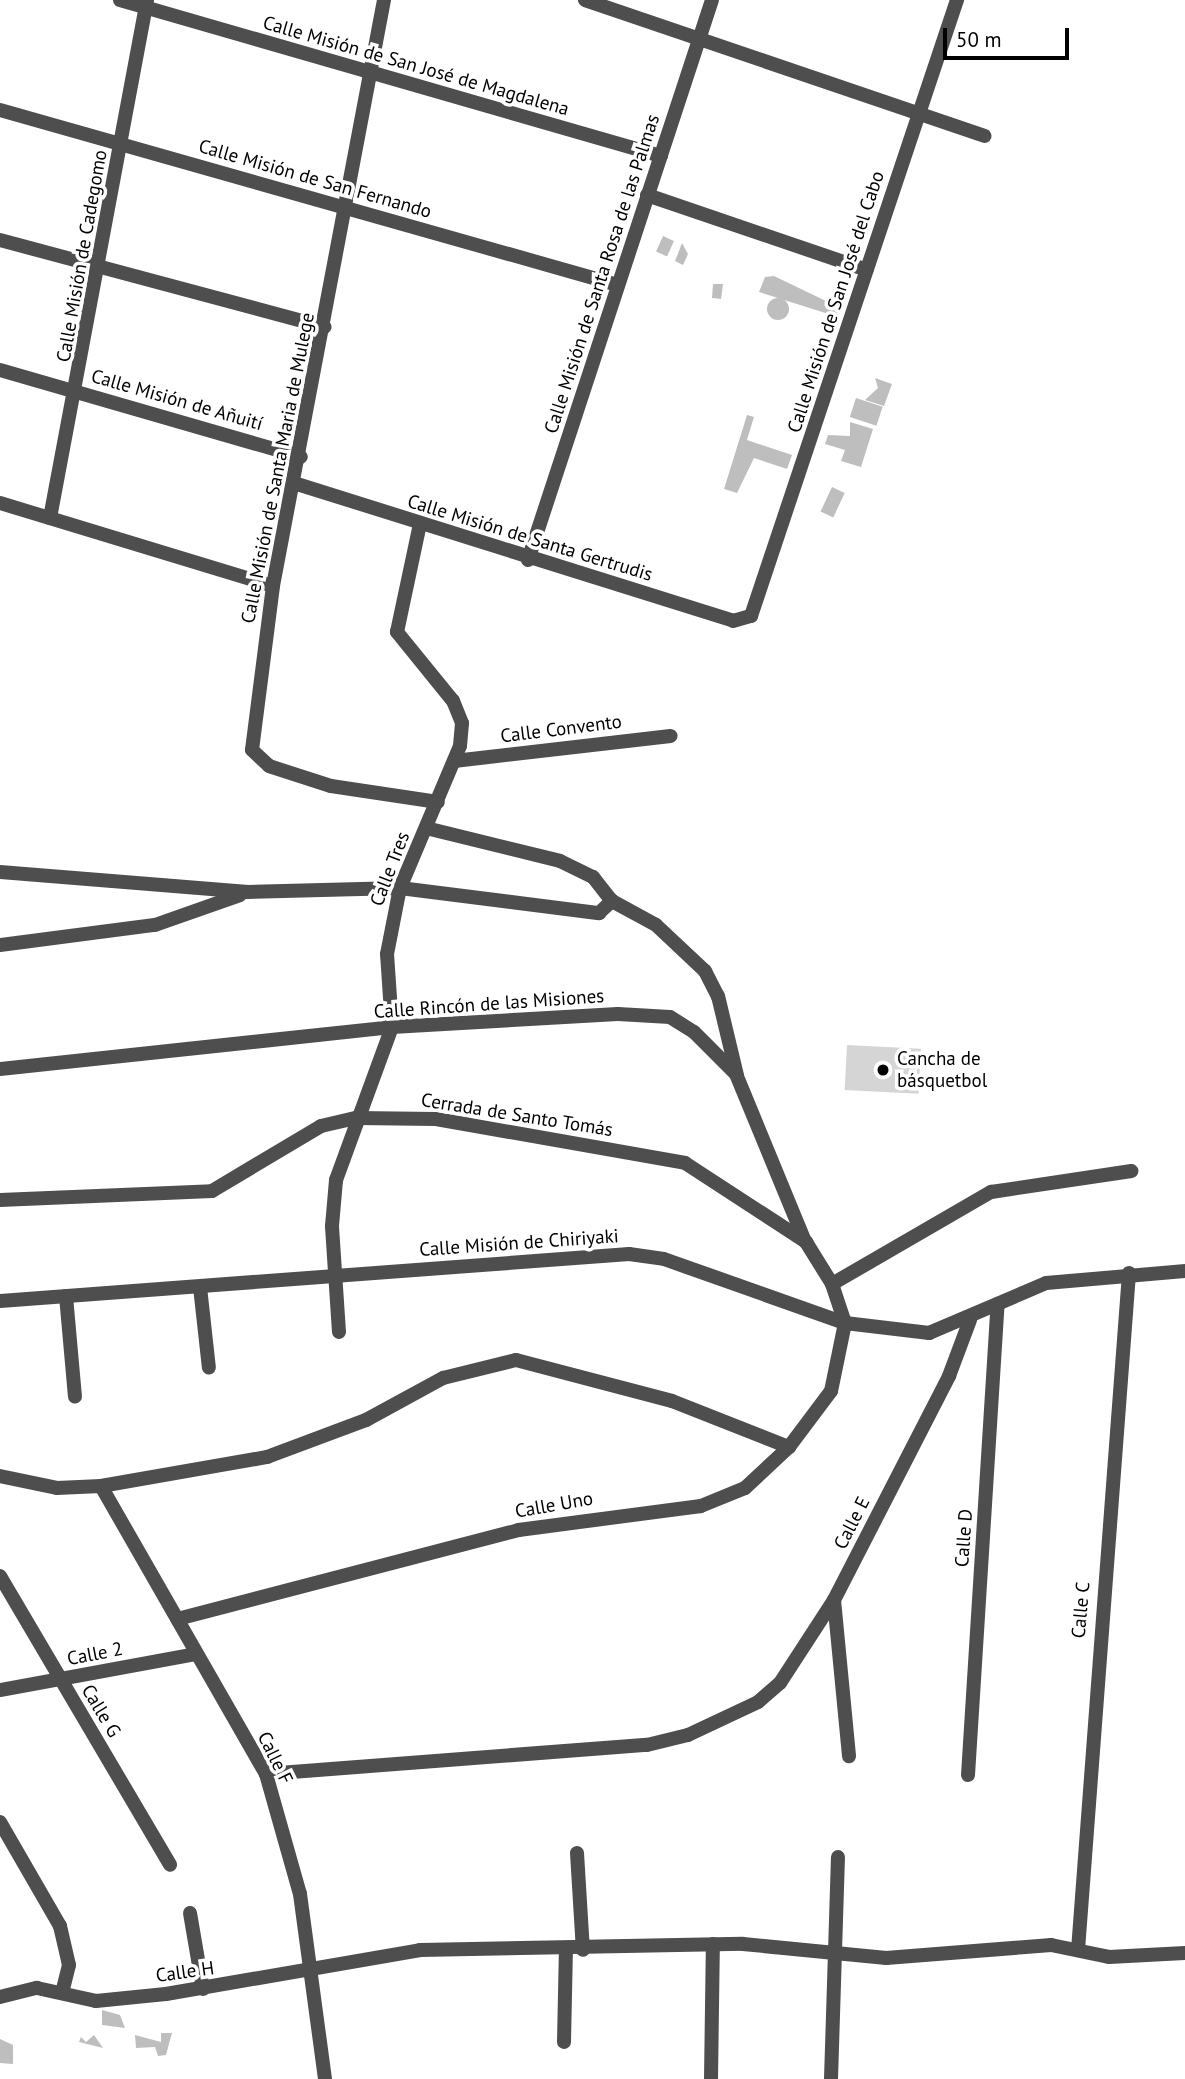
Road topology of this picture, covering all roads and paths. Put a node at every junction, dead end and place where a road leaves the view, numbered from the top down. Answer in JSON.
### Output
{"nodes":[{"id":1,"x":120,"y":0,"type":"edge"},
{"id":2,"x":384,"y":0,"type":"edge"},
{"id":3,"x":585,"y":0,"type":"edge"},
{"id":4,"x":712,"y":0,"type":"edge"},
{"id":5,"x":957,"y":0,"type":"edge"},
{"id":6,"x":146,"y":4,"type":"edge"},
{"id":7,"x":700,"y":37,"type":"junction"},
{"id":8,"x":371,"y":73,"type":"junction"},
{"id":9,"x":0,"y":110,"type":"edge"},
{"id":10,"x":919,"y":113,"type":"junction"},
{"id":11,"x":985,"y":136,"type":"dead end"},
{"id":12,"x":121,"y":144,"type":"junction"},
{"id":13,"x":660,"y":156,"type":"junction"},
{"id":14,"x":648,"y":195,"type":"junction"},
{"id":15,"x":346,"y":207,"type":"junction"},
{"id":16,"x":0,"y":240,"type":"edge"},
{"id":17,"x":100,"y":266,"type":"junction"},
{"id":18,"x":867,"y":270,"type":"junction"},
{"id":19,"x":618,"y":285,"type":"junction"},
{"id":20,"x":325,"y":327,"type":"junction"},
{"id":21,"x":0,"y":370,"type":"edge"},
{"id":22,"x":77,"y":391,"type":"junction"},
{"id":23,"x":302,"y":457,"type":"junction"},
{"id":24,"x":297,"y":484,"type":"junction"},
{"id":25,"x":0,"y":503,"type":"edge"},
{"id":26,"x":50,"y":518,"type":"junction"},
{"id":27,"x":420,"y":524,"type":"junction"},
{"id":28,"x":528,"y":559,"type":"junction"},
{"id":29,"x":273,"y":586,"type":"junction"},
{"id":30,"x":751,"y":616,"type":"joint"},
{"id":31,"x":671,"y":736,"type":"dead end"},
{"id":32,"x":454,"y":761,"type":"junction"},
{"id":33,"x":438,"y":802,"type":"junction"},
{"id":34,"x":426,"y":828,"type":"junction"},
{"id":35,"x":0,"y":872,"type":"edge"},
{"id":36,"x":400,"y":888,"type":"junction"},
{"id":37,"x":248,"y":892,"type":"junction"},
{"id":38,"x":612,"y":901,"type":"junction"},
{"id":39,"x":0,"y":945,"type":"edge"},
{"id":40,"x":392,"y":1027,"type":"junction"},
{"id":41,"x":0,"y":1069,"type":"edge"},
{"id":42,"x":738,"y":1080,"type":"junction"},
{"id":43,"x":357,"y":1118,"type":"junction"},
{"id":44,"x":1131,"y":1171,"type":"dead end"},
{"id":45,"x":0,"y":1200,"type":"edge"},
{"id":46,"x":806,"y":1242,"type":"junction"},
{"id":47,"x":1185,"y":1271,"type":"edge"},
{"id":48,"x":1129,"y":1273,"type":"junction"},
{"id":49,"x":337,"y":1277,"type":"junction"},
{"id":50,"x":831,"y":1284,"type":"junction"},
{"id":51,"x":200,"y":1287,"type":"junction"},
{"id":52,"x":66,"y":1296,"type":"junction"},
{"id":53,"x":0,"y":1301,"type":"edge"},
{"id":54,"x":998,"y":1304,"type":"junction"},
{"id":55,"x":970,"y":1320,"type":"junction"},
{"id":56,"x":845,"y":1323,"type":"junction"},
{"id":57,"x":339,"y":1332,"type":"dead end"},
{"id":58,"x":209,"y":1368,"type":"dead end"},
{"id":59,"x":75,"y":1397,"type":"dead end"},
{"id":60,"x":789,"y":1447,"type":"junction"},
{"id":61,"x":0,"y":1476,"type":"edge"},
{"id":62,"x":100,"y":1486,"type":"junction"},
{"id":63,"x":0,"y":1576,"type":"edge"},
{"id":64,"x":834,"y":1600,"type":"junction"},
{"id":65,"x":177,"y":1619,"type":"junction"},
{"id":66,"x":197,"y":1654,"type":"junction"},
{"id":67,"x":60,"y":1681,"type":"junction"},
{"id":68,"x":0,"y":1690,"type":"edge"},
{"id":69,"x":849,"y":1756,"type":"dead end"},
{"id":70,"x":265,"y":1774,"type":"junction"},
{"id":71,"x":968,"y":1775,"type":"dead end"},
{"id":72,"x":0,"y":1822,"type":"edge"},
{"id":73,"x":577,"y":1853,"type":"dead end"},
{"id":74,"x":838,"y":1857,"type":"dead end"},
{"id":75,"x":170,"y":1865,"type":"dead end"},
{"id":76,"x":190,"y":1913,"type":"dead end"},
{"id":77,"x":713,"y":1944,"type":"junction"},
{"id":78,"x":566,"y":1950,"type":"junction"},
{"id":79,"x":583,"y":1950,"type":"junction"},
{"id":80,"x":834,"y":1950,"type":"junction"},
{"id":81,"x":1078,"y":1950,"type":"junction"},
{"id":82,"x":1185,"y":1953,"type":"edge"},
{"id":83,"x":312,"y":1970,"type":"junction"},
{"id":84,"x":63,"y":1989,"type":"junction"},
{"id":85,"x":203,"y":1989,"type":"junction"},
{"id":86,"x":0,"y":1997,"type":"edge"},
{"id":87,"x":564,"y":2042,"type":"dead end"},
{"id":88,"x":325,"y":2079,"type":"edge"},
{"id":89,"x":711,"y":2079,"type":"edge"},
{"id":90,"x":831,"y":2079,"type":"edge"}],
"edges":[{"from":1,"to":6,"type":"street","name":"Calle Misión de San José de Magdalena"},
{"from":2,"to":8,"type":"street","name":"Calle Misión de Santa Maria de Mulege"},
{"from":3,"to":7,"type":"street"},
{"from":4,"to":7,"type":"street","name":"Calle Misión de Santa Rosa de las Palmas"},
{"from":5,"to":10,"type":"street","name":"Calle Misión de San José del Cabo"},
{"from":6,"to":8,"type":"street","name":"Calle Misión de San José de Magdalena"},
{"from":6,"to":12,"type":"street","name":"Calle Misión de Cadegomo"},
{"from":7,"to":10,"type":"street"},
{"from":7,"to":13,"type":"street","name":"Calle Misión de Santa Rosa de las Palmas"},
{"from":8,"to":13,"type":"street","name":"Calle Misión de San José de Magdalena"},
{"from":8,"to":15,"type":"street","name":"Calle Misión de Santa Maria de Mulege"},
{"from":9,"to":12,"type":"street","name":"Calle Misión de San Fernando"},
{"from":10,"to":11,"type":"street"},
{"from":10,"to":18,"type":"street","name":"Calle Misión de San José del Cabo"},
{"from":12,"to":15,"type":"street","name":"Calle Misión de San Fernando"},
{"from":12,"to":17,"type":"street","name":"Calle Misión de Cadegomo"},
{"from":13,"to":14,"type":"street","name":"Calle Misión de Santa Rosa de las Palmas"},
{"from":14,"to":18,"type":"street"},
{"from":14,"to":19,"type":"street","name":"Calle Misión de Santa Rosa de las Palmas"},
{"from":15,"to":19,"type":"street","name":"Calle Misión de San Fernando"},
{"from":15,"to":20,"type":"street","name":"Calle Misión de Santa Maria de Mulege"},
{"from":16,"to":17,"type":"street"},
{"from":17,"to":20,"type":"street"},
{"from":17,"to":22,"type":"street","name":"Calle Misión de Cadegomo"},
{"from":18,"to":30,"type":"street","name":"Calle Misión de San José del Cabo"},
{"from":19,"to":28,"type":"street","name":"Calle Misión de Santa Rosa de las Palmas"},
{"from":20,"to":23,"type":"street","name":"Calle Misión de Santa Maria de Mulege"},
{"from":21,"to":22,"type":"street","name":"Calle Misión de Añuití"},
{"from":22,"to":23,"type":"street","name":"Calle Misión de Añuití"},
{"from":22,"to":26,"type":"street","name":"Calle Misión de Cadegomo"},
{"from":23,"to":24,"type":"street","name":"Calle Misión de Santa Maria de Mulege"},
{"from":24,"to":27,"type":"street","name":"Calle Misión de Santa Gertrudis"},
{"from":24,"to":29,"type":"street","name":"Calle Misión de Santa Maria de Mulege"},
{"from":25,"to":26,"type":"street"},
{"from":26,"to":29,"type":"street"},
{"from":27,"to":28,"type":"street","name":"Calle Misión de Santa Gertrudis"},
{"from":27,"to":32,"type":"street","name":"Calle Tres"},
{"from":28,"to":30,"type":"street","name":"Calle Misión de Santa Gertrudis"},
{"from":29,"to":33,"type":"street","name":"Calle Misión de Santa Maria de Mulege"},
{"from":31,"to":32,"type":"street","name":"Calle Convento"},
{"from":32,"to":33,"type":"street","name":"Calle Tres"},
{"from":33,"to":34,"type":"street","name":"Calle Tres"},
{"from":34,"to":36,"type":"street","name":"Calle Tres"},
{"from":34,"to":38,"type":"street"},
{"from":35,"to":37,"type":"street"},
{"from":36,"to":37,"type":"street"},
{"from":36,"to":38,"type":"street"},
{"from":36,"to":40,"type":"street","name":"Calle Tres"},
{"from":37,"to":39,"type":"street"},
{"from":38,"to":42,"type":"street"},
{"from":40,"to":41,"type":"street","name":"Calle Rincón de las Misiones"},
{"from":40,"to":42,"type":"street","name":"Calle Rincón de las Misiones"},
{"from":40,"to":43,"type":"street","name":"Calle Tres"},
{"from":42,"to":46,"type":"street","name":"Calle Rincón de las Misiones"},
{"from":43,"to":45,"type":"street","name":"Cerrada de Santo Tomás"},
{"from":43,"to":46,"type":"street","name":"Cerrada de Santo Tomás"},
{"from":43,"to":49,"type":"street","name":"Calle Tres"},
{"from":44,"to":50,"type":"street"},
{"from":46,"to":50,"type":"street","name":"Cerrada de Santo Tomás"},
{"from":47,"to":48,"type":"street","name":"Calle Misión de Chiriyaki"},
{"from":48,"to":54,"type":"street","name":"Calle Misión de Chiriyaki"},
{"from":48,"to":81,"type":"street","name":"Calle C"},
{"from":49,"to":51,"type":"street","name":"Calle Misión de Chiriyaki"},
{"from":49,"to":56,"type":"street","name":"Calle Misión de Chiriyaki"},
{"from":49,"to":57,"type":"street","name":"Calle Tres"},
{"from":50,"to":56,"type":"street","name":"Cerrada de Santo Tomás"},
{"from":51,"to":52,"type":"street","name":"Calle Misión de Chiriyaki"},
{"from":51,"to":58,"type":"street"},
{"from":52,"to":53,"type":"street","name":"Calle Misión de Chiriyaki"},
{"from":52,"to":59,"type":"street"},
{"from":54,"to":55,"type":"street","name":"Calle Misión de Chiriyaki"},
{"from":54,"to":71,"type":"street","name":"Calle D"},
{"from":55,"to":56,"type":"street","name":"Calle Misión de Chiriyaki"},
{"from":55,"to":64,"type":"street","name":"Calle E"},
{"from":56,"to":60,"type":"street","name":"Calle Uno"},
{"from":60,"to":62,"type":"street"},
{"from":60,"to":65,"type":"street","name":"Calle Uno"},
{"from":61,"to":62,"type":"street"},
{"from":62,"to":65,"type":"street","name":"Calle F"},
{"from":63,"to":67,"type":"street","name":"Calle G"},
{"from":64,"to":69,"type":"street"},
{"from":64,"to":70,"type":"street","name":"Calle E"},
{"from":65,"to":66,"type":"street","name":"Calle F"},
{"from":66,"to":67,"type":"street","name":"Calle 2"},
{"from":66,"to":70,"type":"street","name":"Calle F"},
{"from":67,"to":68,"type":"street","name":"Calle 2"},
{"from":67,"to":75,"type":"street","name":"Calle G"},
{"from":70,"to":83,"type":"street","name":"Calle F"},
{"from":72,"to":84,"type":"street"},
{"from":73,"to":79,"type":"street"},
{"from":74,"to":80,"type":"street"},
{"from":76,"to":85,"type":"street"},
{"from":77,"to":79,"type":"street","name":"Calle H"},
{"from":77,"to":80,"type":"street","name":"Calle H"},
{"from":77,"to":89,"type":"street"},
{"from":78,"to":79,"type":"street","name":"Calle H"},
{"from":78,"to":83,"type":"street","name":"Calle H"},
{"from":78,"to":87,"type":"street"},
{"from":80,"to":81,"type":"street","name":"Calle H"},
{"from":80,"to":90,"type":"street"},
{"from":81,"to":82,"type":"street","name":"Calle H"},
{"from":83,"to":85,"type":"street","name":"Calle H"},
{"from":83,"to":88,"type":"street","name":"Calle F"},
{"from":84,"to":85,"type":"street","name":"Calle H"},
{"from":84,"to":86,"type":"street","name":"Calle H"}]}
